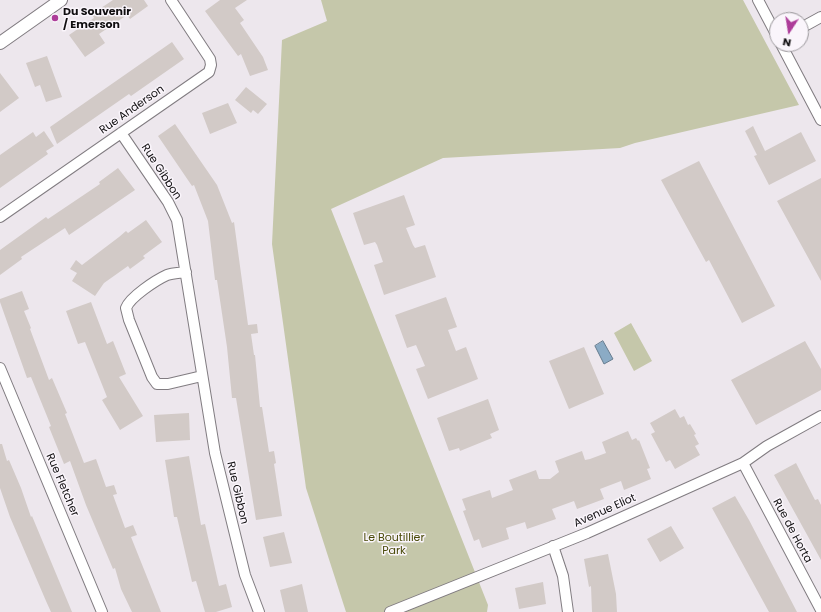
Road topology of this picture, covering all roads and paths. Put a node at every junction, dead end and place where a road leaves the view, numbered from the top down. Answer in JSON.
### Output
{"nodes":[{"id":1,"x":60,"y":0,"type":"edge"},
{"id":2,"x":171,"y":0,"type":"edge"},
{"id":3,"x":758,"y":0,"type":"edge"},
{"id":4,"x":821,"y":17,"type":"edge"},
{"id":5,"x":769,"y":21,"type":"edge"},
{"id":6,"x":809,"y":24,"type":"edge"},
{"id":7,"x":0,"y":43,"type":"edge"},
{"id":8,"x":785,"y":52,"type":"edge"},
{"id":9,"x":821,"y":120,"type":"edge"},
{"id":10,"x":121,"y":133,"type":"junction"},
{"id":11,"x":0,"y":217,"type":"edge"},
{"id":12,"x":186,"y":272,"type":"junction"},
{"id":13,"x":0,"y":368,"type":"edge"},
{"id":14,"x":202,"y":376,"type":"junction"},
{"id":15,"x":821,"y":416,"type":"edge"},
{"id":16,"x":743,"y":463,"type":"junction"},
{"id":17,"x":553,"y":546,"type":"junction"},
{"id":18,"x":821,"y":610,"type":"edge"},
{"id":19,"x":102,"y":612,"type":"edge"},
{"id":20,"x":259,"y":612,"type":"edge"},
{"id":21,"x":390,"y":612,"type":"edge"},
{"id":22,"x":568,"y":612,"type":"edge"}],
"edges":[{"from":1,"to":7,"type":"street"},
{"from":2,"to":10,"type":"street","name":"Rue Anderson"},
{"from":3,"to":5,"type":"street"},
{"from":4,"to":6,"type":"street"},
{"from":8,"to":9,"type":"street"},
{"from":10,"to":11,"type":"street","name":"Rue Anderson"},
{"from":10,"to":12,"type":"street","name":"Rue Gibbon"},
{"from":12,"to":14,"type":"street","name":"Rue Gibbon"},
{"from":12,"to":14,"type":"street"},
{"from":13,"to":19,"type":"street","name":"Rue Fletcher"},
{"from":14,"to":20,"type":"street","name":"Rue Gibbon"},
{"from":15,"to":16,"type":"street","name":"Avenue Eliot"},
{"from":16,"to":17,"type":"street","name":"Avenue Eliot"},
{"from":16,"to":18,"type":"street","name":"Rue de Horta"},
{"from":17,"to":21,"type":"street","name":"Avenue Eliot"},
{"from":17,"to":22,"type":"street"}]}
